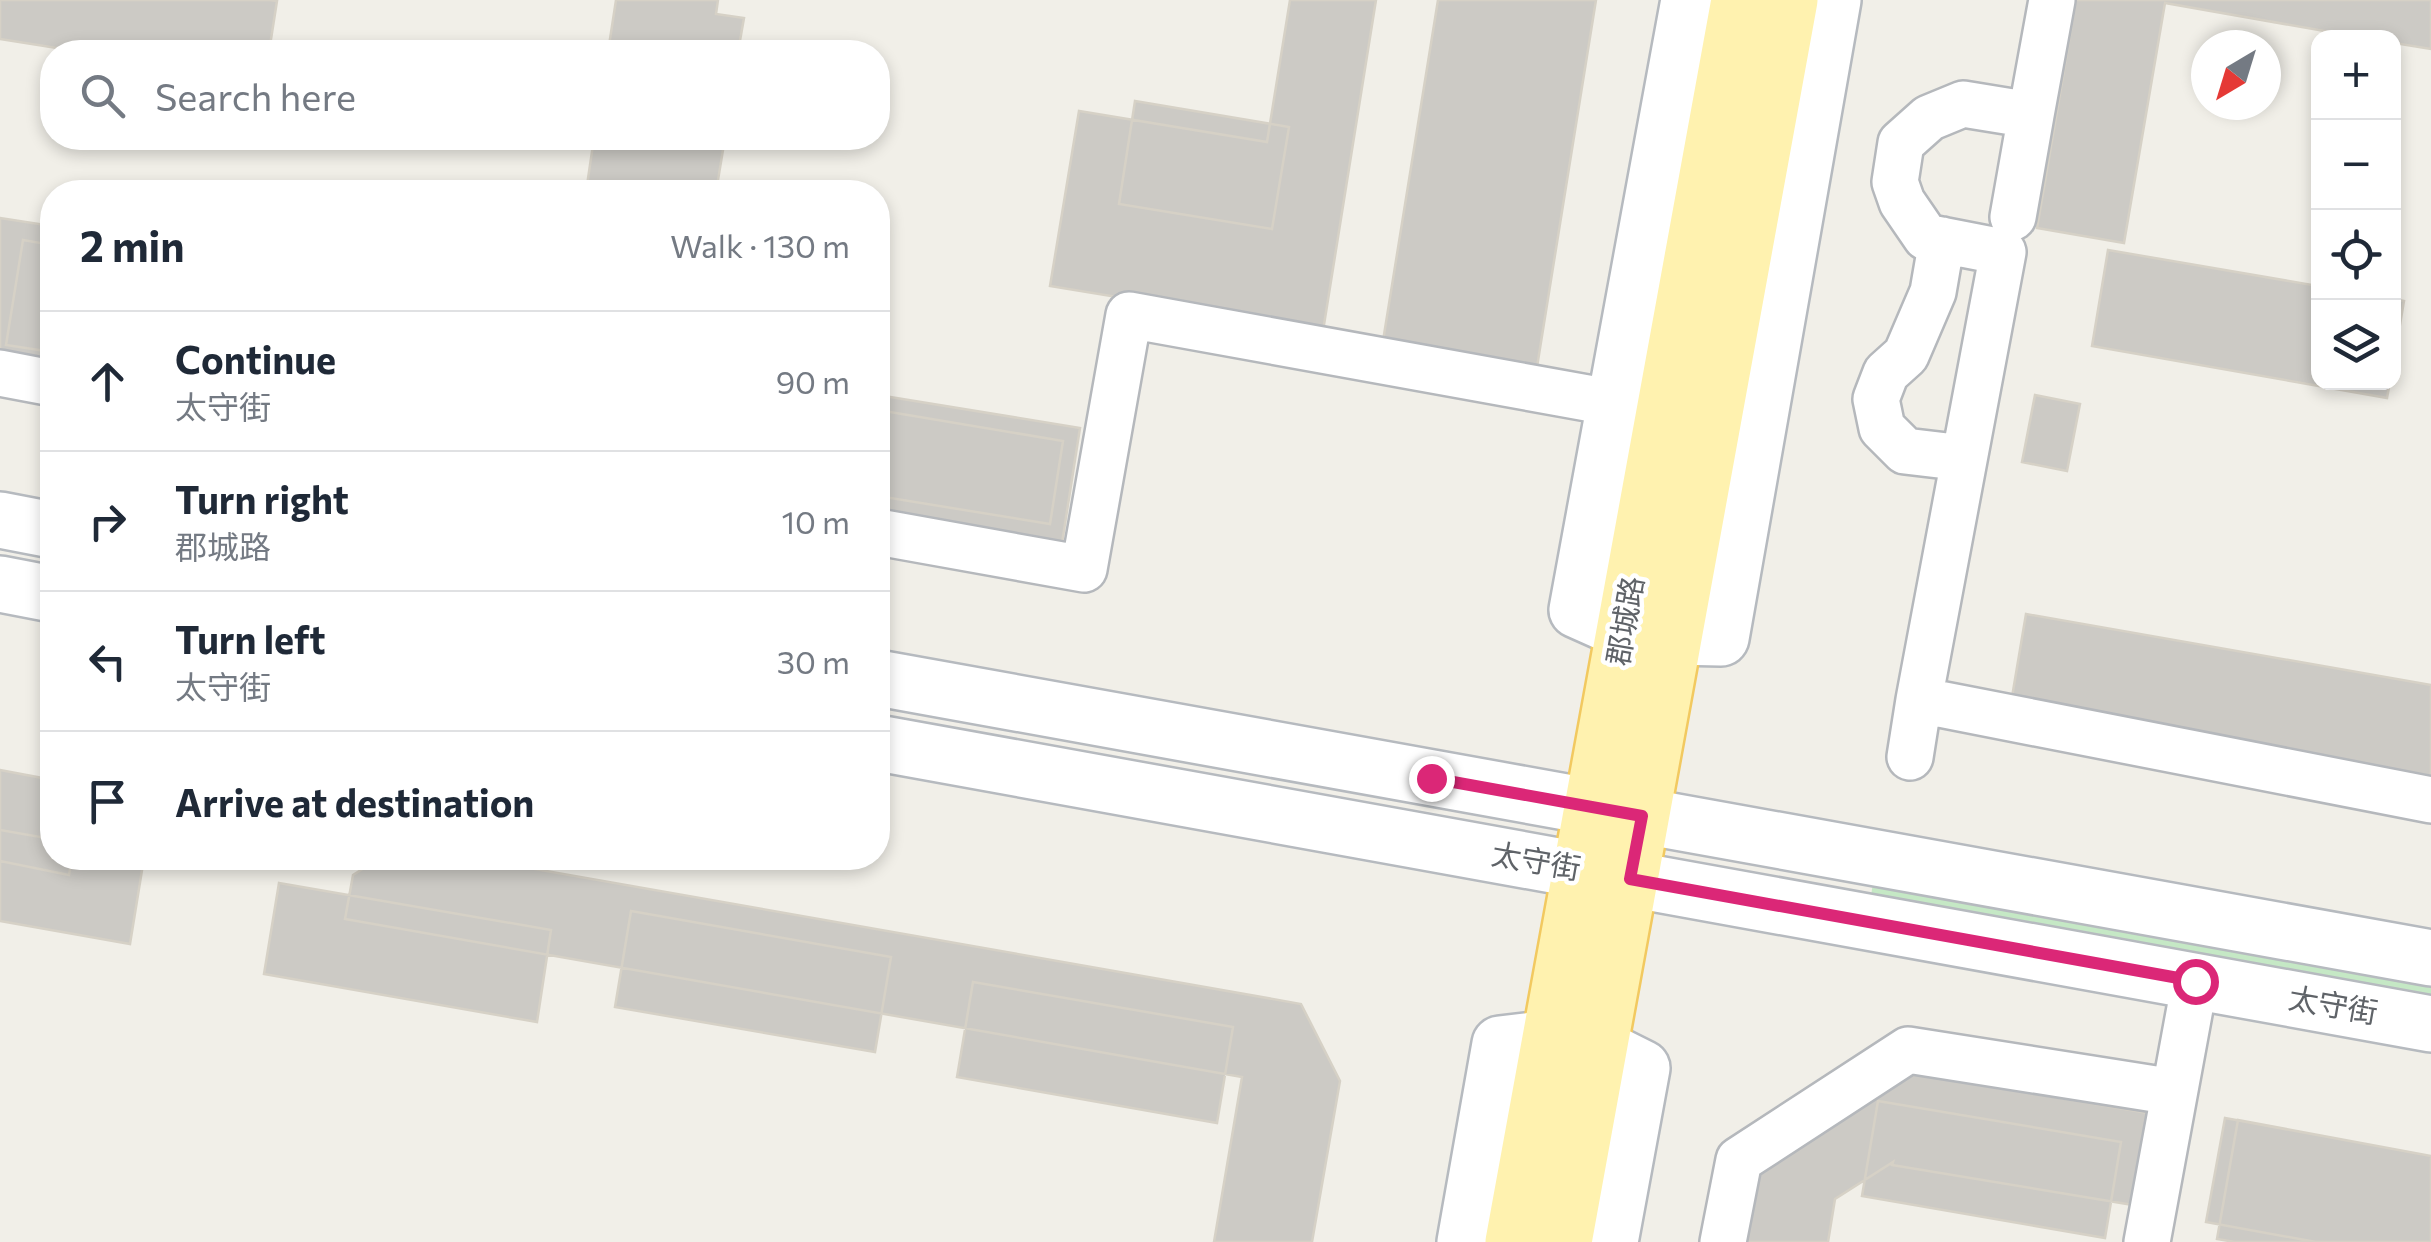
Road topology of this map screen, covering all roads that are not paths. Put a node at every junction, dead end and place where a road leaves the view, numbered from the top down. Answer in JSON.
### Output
{"nodes":[{"id":1,"x":1689,"y":0,"type":"edge"},
{"id":2,"x":1739,"y":0,"type":"edge"},
{"id":3,"x":1790,"y":0,"type":"edge"},
{"id":4,"x":1833,"y":0,"type":"edge"},
{"id":5,"x":2052,"y":0,"type":"edge"},
{"id":6,"x":2031,"y":115,"type":"junction"},
{"id":7,"x":2013,"y":218,"type":"dead end"},
{"id":8,"x":1942,"y":240,"type":"junction"},
{"id":9,"x":0,"y":373,"type":"edge"},
{"id":10,"x":40,"y":380,"type":"edge"},
{"id":11,"x":1615,"y":404,"type":"junction"},
{"id":12,"x":1964,"y":458,"type":"junction"},
{"id":13,"x":0,"y":520,"type":"edge"},
{"id":14,"x":40,"y":528,"type":"edge"},
{"id":15,"x":890,"y":534,"type":"edge"},
{"id":16,"x":0,"y":584,"type":"edge"},
{"id":17,"x":40,"y":592,"type":"edge"},
{"id":18,"x":1649,"y":634,"type":"junction"},
{"id":19,"x":890,"y":680,"type":"edge"},
{"id":20,"x":1920,"y":700,"type":"junction"},
{"id":21,"x":890,"y":745,"type":"edge"},
{"id":22,"x":1910,"y":757,"type":"dead end"},
{"id":23,"x":2431,"y":800,"type":"edge"},
{"id":24,"x":1617,"y":811,"type":"junction"},
{"id":25,"x":1606,"y":875,"type":"junction"},
{"id":26,"x":2431,"y":958,"type":"edge"},
{"id":27,"x":2195,"y":981,"type":"junction"},
{"id":28,"x":2431,"y":1024,"type":"edge"},
{"id":29,"x":1575,"y":1043,"type":"junction"},
{"id":30,"x":2174,"y":1092,"type":"junction"},
{"id":31,"x":1465,"y":1242,"type":"edge"},
{"id":32,"x":1513,"y":1242,"type":"edge"},
{"id":33,"x":1564,"y":1242,"type":"edge"},
{"id":34,"x":1610,"y":1242,"type":"edge"},
{"id":35,"x":1723,"y":1242,"type":"edge"},
{"id":36,"x":2147,"y":1242,"type":"edge"}],
"edges":[{"from":1,"to":11,"type":"street"},
{"from":2,"to":18,"type":"main road","name":"郡城路"},
{"from":3,"to":18,"type":"main road","name":"郡城路"},
{"from":4,"to":18,"type":"street"},
{"from":5,"to":6,"type":"street"},
{"from":6,"to":7,"type":"street"},
{"from":6,"to":8,"type":"street"},
{"from":8,"to":12,"type":"street"},
{"from":8,"to":12,"type":"street"},
{"from":9,"to":10,"type":"street"},
{"from":11,"to":15,"type":"street"},
{"from":11,"to":18,"type":"street"},
{"from":12,"to":20,"type":"street"},
{"from":13,"to":14,"type":"street"},
{"from":16,"to":17,"type":"street"},
{"from":18,"to":24,"type":"main road","name":"郡城路"},
{"from":19,"to":24,"type":"street"},
{"from":20,"to":22,"type":"street"},
{"from":20,"to":23,"type":"street"},
{"from":21,"to":25,"type":"street","name":"太守街"},
{"from":24,"to":25,"type":"main road","name":"郡城路"},
{"from":24,"to":26,"type":"street"},
{"from":25,"to":27,"type":"street","name":"太守街"},
{"from":25,"to":29,"type":"main road","name":"郡城路"},
{"from":27,"to":28,"type":"street","name":"太守街"},
{"from":27,"to":30,"type":"street"},
{"from":29,"to":31,"type":"street"},
{"from":29,"to":32,"type":"main road","name":"郡城路"},
{"from":29,"to":33,"type":"main road","name":"郡城路"},
{"from":29,"to":34,"type":"street"},
{"from":30,"to":35,"type":"street"},
{"from":30,"to":36,"type":"street"}]}
